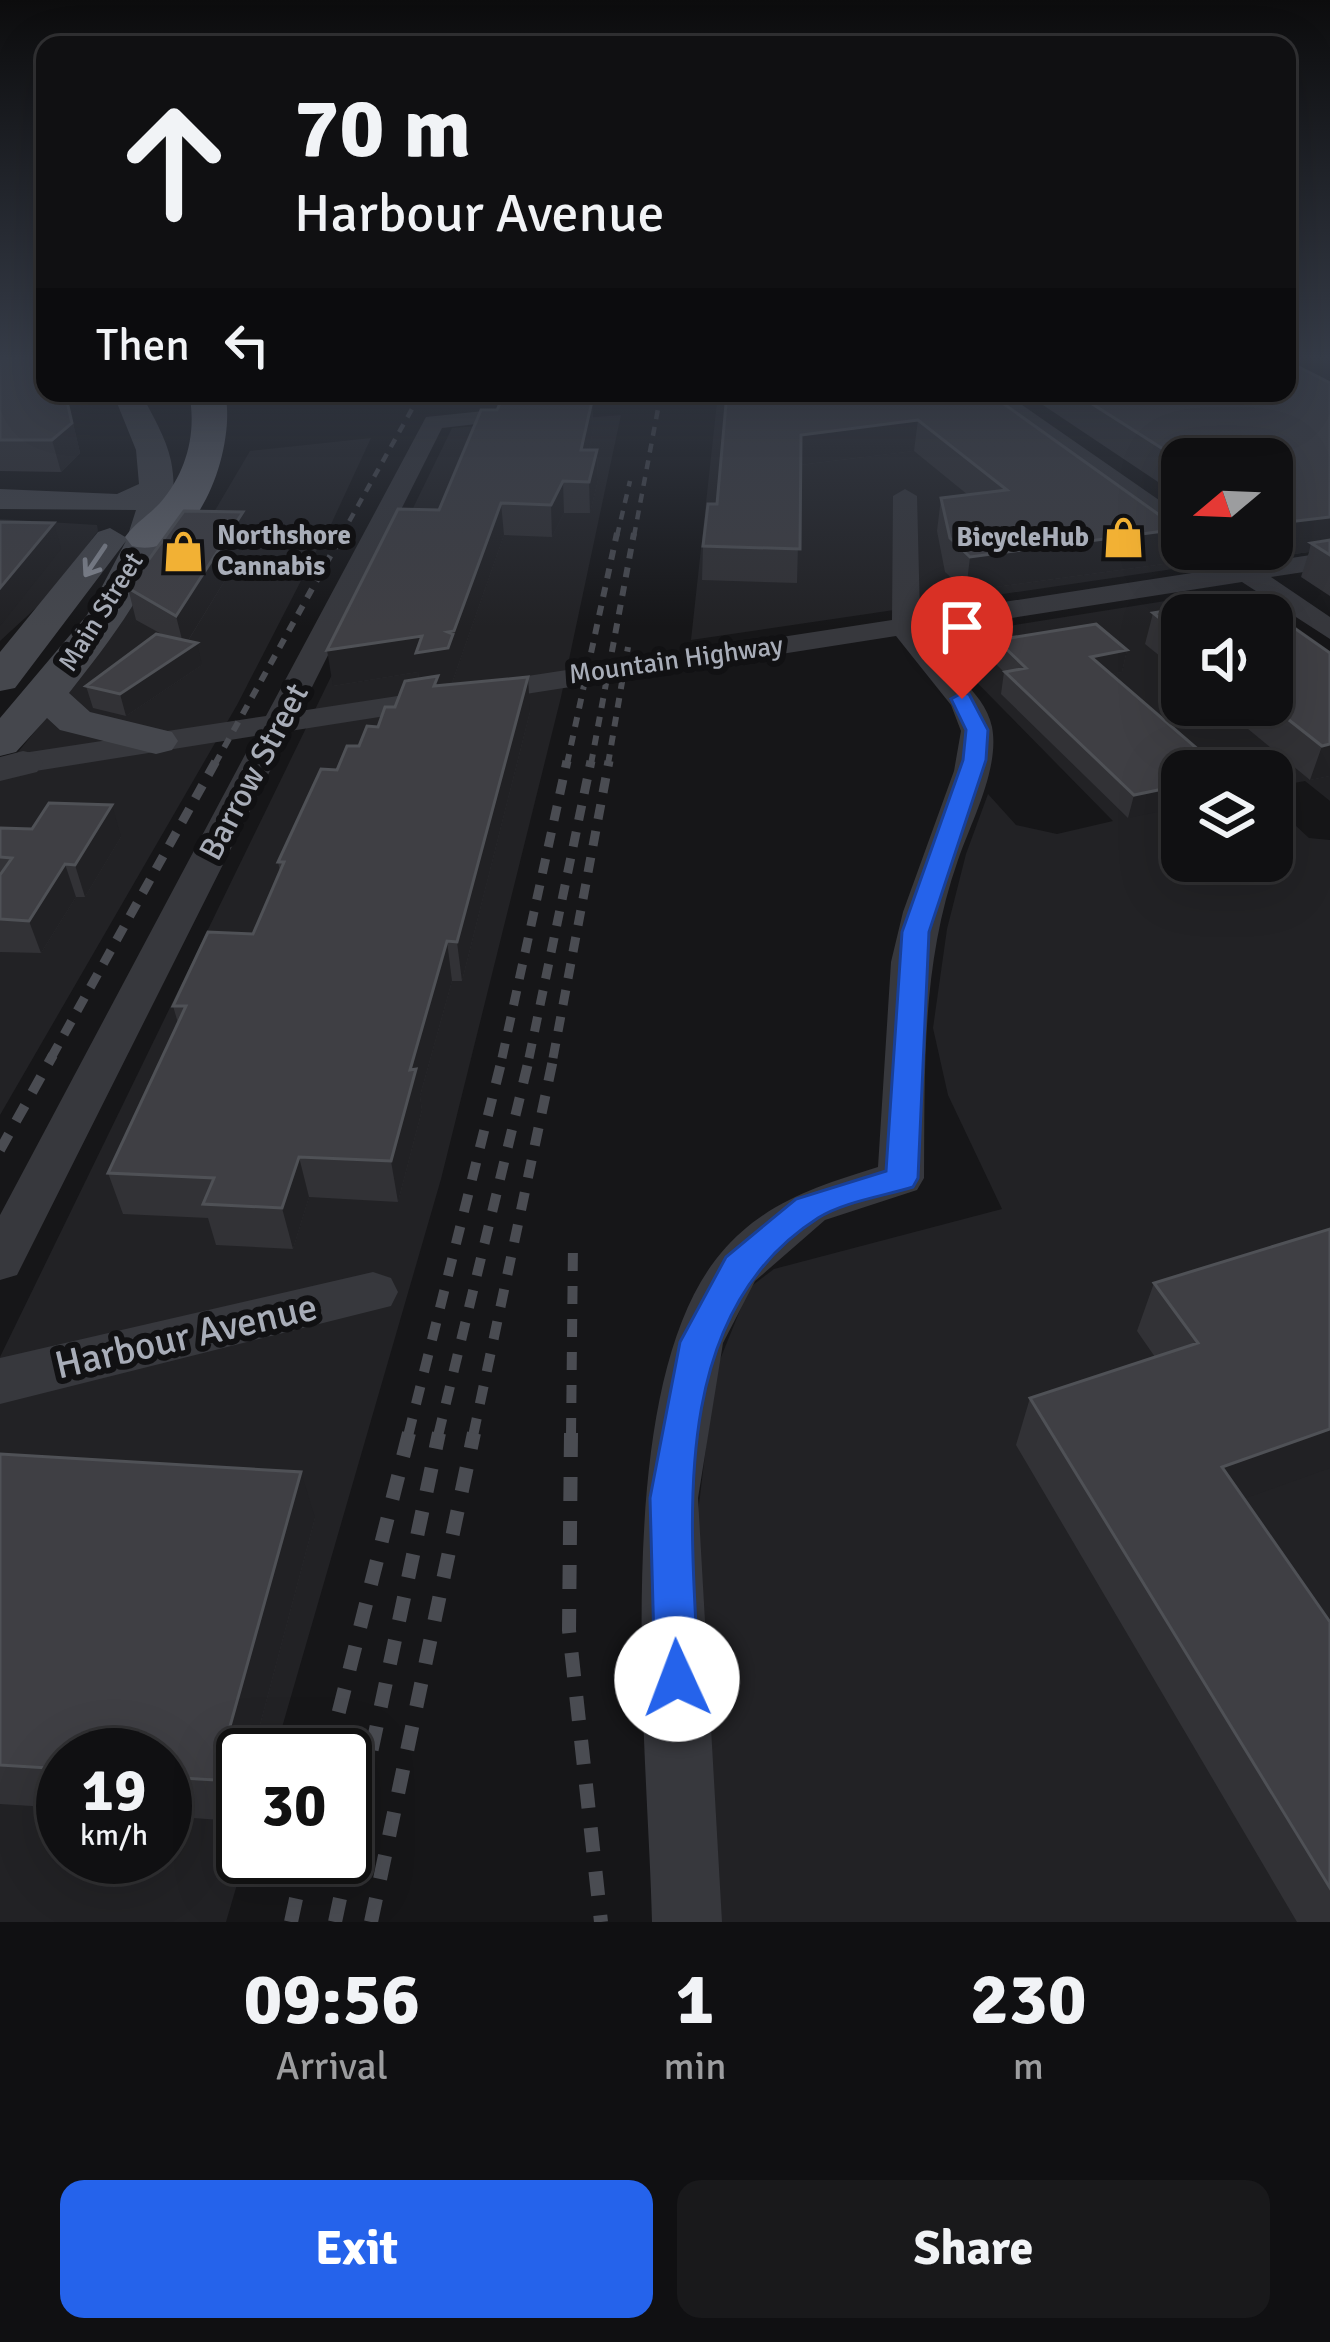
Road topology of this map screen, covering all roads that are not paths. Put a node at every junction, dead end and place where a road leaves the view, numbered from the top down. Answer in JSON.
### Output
{"nodes":[{"id":1,"x":149,"y":447,"type":"edge"},
{"id":2,"x":209,"y":447,"type":"edge"},
{"id":3,"x":421,"y":447,"type":"edge"},
{"id":4,"x":1068,"y":447,"type":"edge"},
{"id":5,"x":122,"y":486,"type":"junction"},
{"id":6,"x":156,"y":489,"type":"junction"},
{"id":7,"x":905,"y":496,"type":"dead end"},
{"id":8,"x":0,"y":500,"type":"edge"},
{"id":9,"x":1161,"y":512,"type":"edge"},
{"id":10,"x":147,"y":537,"type":"junction"},
{"id":11,"x":1330,"y":560,"type":"edge"},
{"id":12,"x":1243,"y":570,"type":"edge"},
{"id":13,"x":1247,"y":573,"type":"junction"},
{"id":14,"x":907,"y":627,"type":"junction"},
{"id":15,"x":1330,"y":630,"type":"edge"},
{"id":16,"x":0,"y":679,"type":"edge"},
{"id":17,"x":47,"y":695,"type":"junction"},
{"id":18,"x":281,"y":720,"type":"junction"},
{"id":19,"x":156,"y":740,"type":"junction"},
{"id":20,"x":6,"y":759,"type":"edge"},
{"id":21,"x":0,"y":1261,"type":"edge"},
{"id":22,"x":373,"y":1292,"type":"dead end"},
{"id":23,"x":0,"y":1381,"type":"edge"},
{"id":24,"x":688,"y":1922,"type":"edge"}],
"edges":[{"from":1,"to":6,"type":"main road","name":"Main Street"},
{"from":2,"to":10,"type":"highway"},
{"from":3,"to":18,"type":"street","name":"Barrow Street"},
{"from":4,"to":9,"type":"street"},
{"from":5,"to":6,"type":"main road"},
{"from":5,"to":8,"type":"main road"},
{"from":5,"to":16,"type":"main road","name":"Main Street","one_way":true},
{"from":6,"to":10,"type":"main road","name":"Main Street"},
{"from":7,"to":14,"type":"street"},
{"from":10,"to":17,"type":"main road","name":"Main Street"},
{"from":11,"to":13,"type":"street","name":"Mountain Highway"},
{"from":12,"to":13,"type":"street"},
{"from":13,"to":14,"type":"street","name":"Mountain Highway"},
{"from":13,"to":15,"type":"street"},
{"from":14,"to":18,"type":"street","name":"Mountain Highway"},
{"from":14,"to":24,"type":"street"},
{"from":17,"to":19,"type":"main road"},
{"from":17,"to":20,"type":"main road","name":"Main Street"},
{"from":18,"to":19,"type":"street","name":"Mountain Highway"},
{"from":18,"to":21,"type":"street","name":"Barrow Street"},
{"from":19,"to":20,"type":"street","name":"Mountain Highway"},
{"from":22,"to":23,"type":"street","name":"Harbour Avenue"}]}
